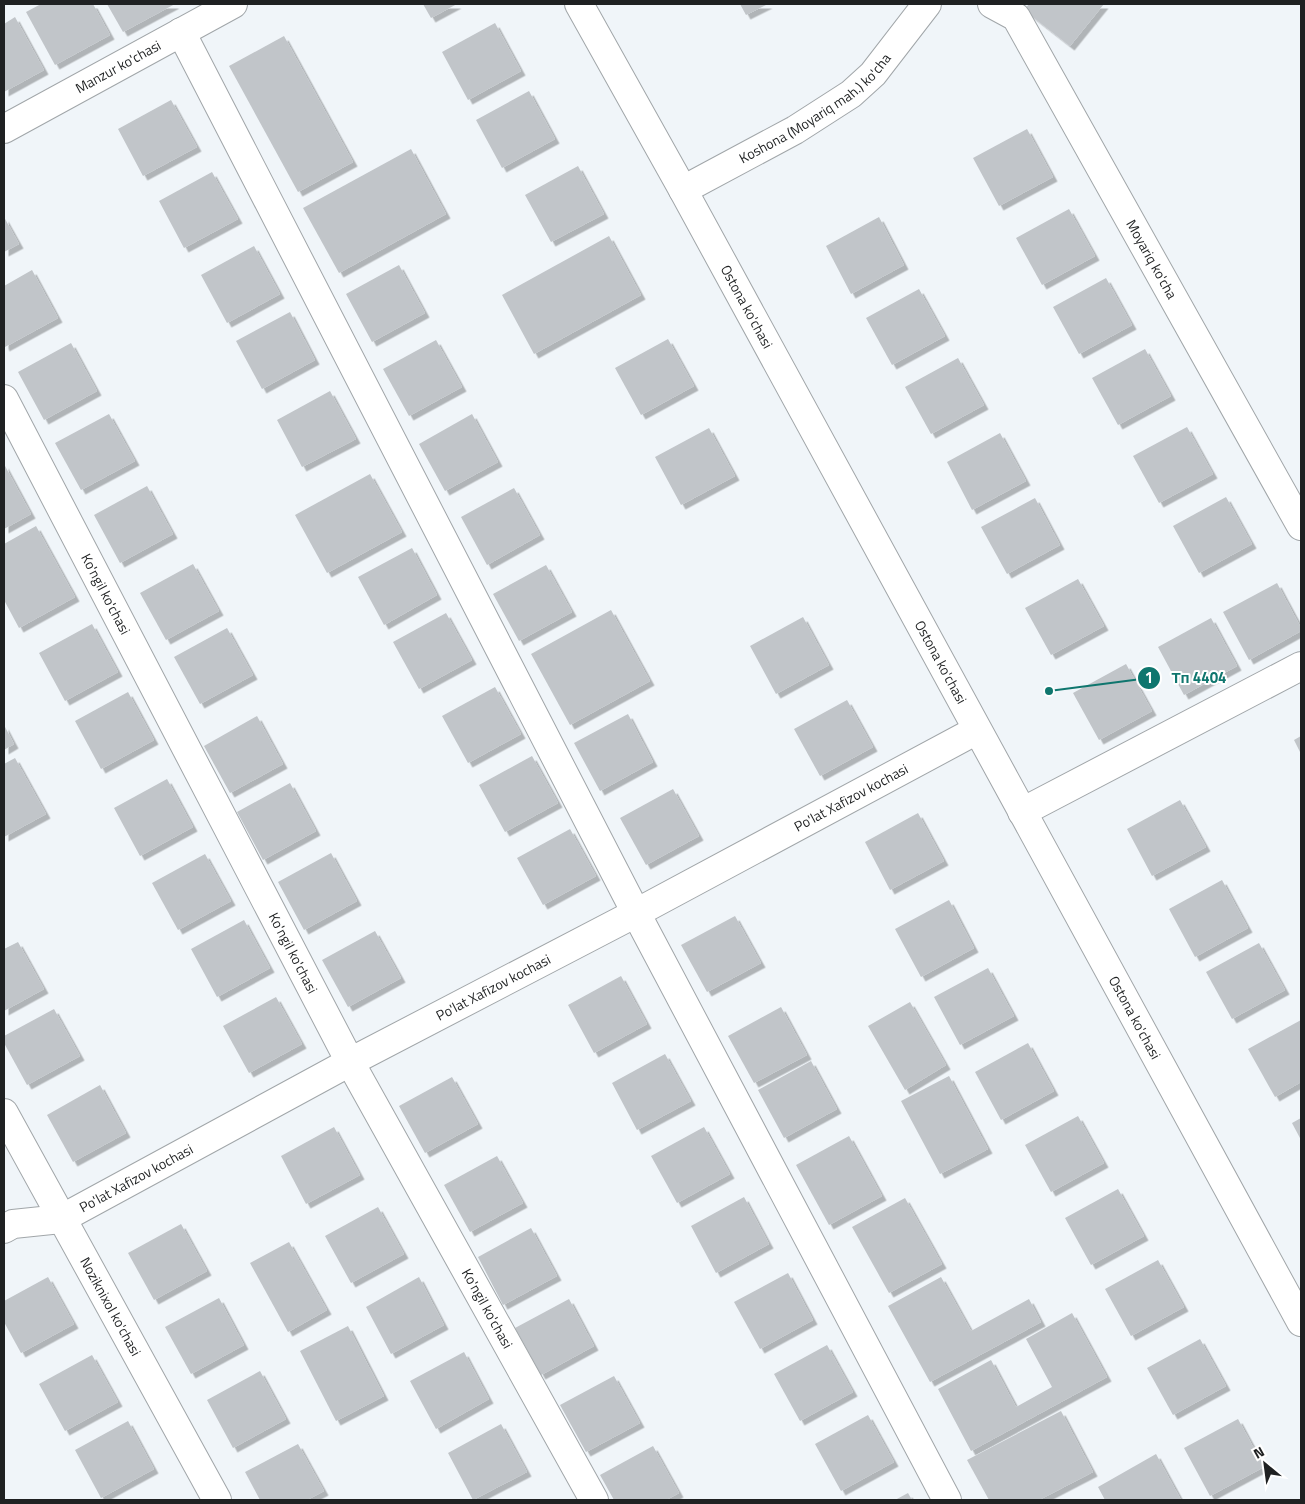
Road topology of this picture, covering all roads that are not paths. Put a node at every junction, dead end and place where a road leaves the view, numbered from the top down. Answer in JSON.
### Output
{"nodes":[{"id":1,"x":233,"y":4,"type":"edge"},
{"id":2,"x":579,"y":4,"type":"edge"},
{"id":3,"x":927,"y":4,"type":"edge"},
{"id":4,"x":992,"y":4,"type":"edge"},
{"id":5,"x":181,"y":32,"type":"junction"},
{"id":6,"x":4,"y":129,"type":"edge"},
{"id":7,"x":683,"y":190,"type":"junction"},
{"id":8,"x":4,"y":399,"type":"edge"},
{"id":9,"x":1301,"y":526,"type":"edge"},
{"id":10,"x":1301,"y":666,"type":"edge"},
{"id":11,"x":977,"y":730,"type":"junction"},
{"id":12,"x":1022,"y":812,"type":"junction"},
{"id":13,"x":636,"y":913,"type":"junction"},
{"id":14,"x":350,"y":1062,"type":"junction"},
{"id":15,"x":4,"y":1113,"type":"edge"},
{"id":16,"x":61,"y":1219,"type":"junction"},
{"id":17,"x":4,"y":1229,"type":"edge"},
{"id":18,"x":1301,"y":1322,"type":"edge"},
{"id":19,"x":217,"y":1500,"type":"edge"},
{"id":20,"x":594,"y":1500,"type":"edge"},
{"id":21,"x":947,"y":1500,"type":"edge"}],
"edges":[{"from":1,"to":5,"type":"street","name":"Manzur ko'chasi"},
{"from":2,"to":7,"type":"street","name":"Ostona ko'chasi"},
{"from":3,"to":7,"type":"street","name":"Koshona (Moyariq mah.) ko'cha"},
{"from":4,"to":9,"type":"street","name":"Moyariq ko'cha"},
{"from":5,"to":6,"type":"street","name":"Manzur ko'chasi"},
{"from":5,"to":13,"type":"street"},
{"from":7,"to":11,"type":"street","name":"Ostona ko'chasi"},
{"from":8,"to":14,"type":"street","name":"Ko'ngil ko'chasi"},
{"from":10,"to":12,"type":"street"},
{"from":11,"to":12,"type":"street","name":"Ostona ko'chasi"},
{"from":11,"to":13,"type":"street","name":"Po'lat Xafizov kochasi"},
{"from":12,"to":18,"type":"street","name":"Ostona ko'chasi"},
{"from":13,"to":14,"type":"street","name":"Po'lat Xafizov kochasi"},
{"from":13,"to":21,"type":"street"},
{"from":14,"to":16,"type":"street","name":"Po'lat Xafizov kochasi"},
{"from":14,"to":20,"type":"street","name":"Ko'ngil ko'chasi"},
{"from":15,"to":16,"type":"street","name":"Noziknixol ko'chasi"},
{"from":16,"to":17,"type":"street","name":"Po'lat Xafizov kochasi"},
{"from":16,"to":19,"type":"street","name":"Noziknixol ko'chasi"}]}
